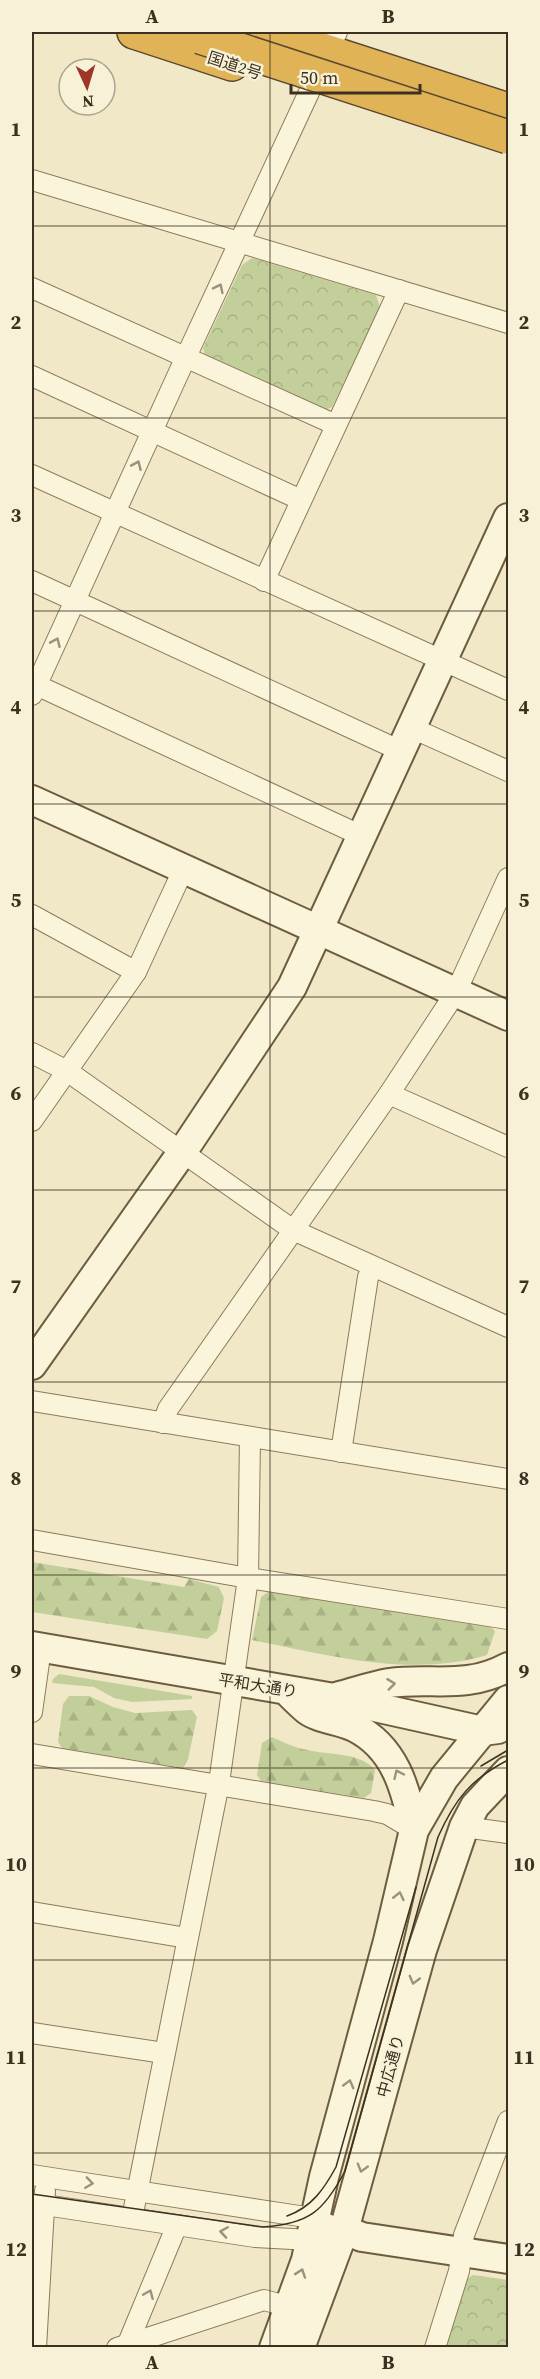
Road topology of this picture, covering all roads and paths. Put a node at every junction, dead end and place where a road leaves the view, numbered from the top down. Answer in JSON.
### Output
{"nodes":[{"id":1,"x":134,"y":32,"type":"edge"},
{"id":2,"x":266,"y":32,"type":"edge"},
{"id":3,"x":189,"y":34,"type":"edge"},
{"id":4,"x":333,"y":41,"type":"edge"},
{"id":5,"x":312,"y":89,"type":"junction"},
{"id":6,"x":508,"y":110,"type":"edge"},
{"id":7,"x":508,"y":137,"type":"edge"},
{"id":8,"x":508,"y":151,"type":"edge"},
{"id":9,"x":32,"y":180,"type":"edge"},
{"id":10,"x":241,"y":241,"type":"junction"},
{"id":11,"x":32,"y":288,"type":"edge"},
{"id":12,"x":399,"y":290,"type":"junction"},
{"id":13,"x":508,"y":323,"type":"edge"},
{"id":14,"x":185,"y":358,"type":"junction"},
{"id":15,"x":32,"y":376,"type":"edge"},
{"id":16,"x":336,"y":425,"type":"junction"},
{"id":17,"x":152,"y":430,"type":"junction"},
{"id":18,"x":32,"y":476,"type":"edge"},
{"id":19,"x":301,"y":500,"type":"junction"},
{"id":20,"x":115,"y":513,"type":"junction"},
{"id":21,"x":508,"y":518,"type":"edge"},
{"id":22,"x":32,"y":581,"type":"edge"},
{"id":23,"x":264,"y":581,"type":"junction"},
{"id":24,"x":74,"y":601,"type":"junction"},
{"id":25,"x":442,"y":660,"type":"junction"},
{"id":26,"x":33,"y":688,"type":"edge"},
{"id":27,"x":508,"y":690,"type":"edge"},
{"id":28,"x":407,"y":739,"type":"junction"},
{"id":29,"x":508,"y":771,"type":"edge"},
{"id":30,"x":32,"y":800,"type":"edge"},
{"id":31,"x":362,"y":836,"type":"junction"},
{"id":32,"x":184,"y":868,"type":"junction"},
{"id":33,"x":508,"y":878,"type":"edge"},
{"id":34,"x":32,"y":915,"type":"edge"},
{"id":35,"x":320,"y":930,"type":"junction"},
{"id":36,"x":136,"y":972,"type":"junction"},
{"id":37,"x":456,"y":992,"type":"junction"},
{"id":38,"x":508,"y":1016,"type":"edge"},
{"id":39,"x":32,"y":1053,"type":"edge"},
{"id":40,"x":67,"y":1071,"type":"junction"},
{"id":41,"x":389,"y":1094,"type":"junction"},
{"id":42,"x":32,"y":1120,"type":"edge"},
{"id":43,"x":508,"y":1147,"type":"edge"},
{"id":44,"x":183,"y":1151,"type":"junction"},
{"id":45,"x":293,"y":1230,"type":"junction"},
{"id":46,"x":373,"y":1267,"type":"junction"},
{"id":47,"x":508,"y":1327,"type":"edge"},
{"id":48,"x":32,"y":1365,"type":"edge"},
{"id":49,"x":32,"y":1401,"type":"edge"},
{"id":50,"x":163,"y":1423,"type":"junction"},
{"id":51,"x":250,"y":1438,"type":"junction"},
{"id":52,"x":341,"y":1452,"type":"junction"},
{"id":53,"x":508,"y":1479,"type":"edge"},
{"id":54,"x":32,"y":1540,"type":"edge"},
{"id":55,"x":248,"y":1578,"type":"junction"},
{"id":56,"x":508,"y":1619,"type":"edge"},
{"id":57,"x":36,"y":1647,"type":"edge"},
{"id":58,"x":508,"y":1667,"type":"edge"},
{"id":59,"x":233,"y":1681,"type":"junction"},
{"id":60,"x":285,"y":1689,"type":"junction"},
{"id":61,"x":334,"y":1698,"type":"junction"},
{"id":62,"x":508,"y":1700,"type":"edge"},
{"id":63,"x":32,"y":1712,"type":"edge"},
{"id":64,"x":496,"y":1729,"type":"edge"},
{"id":65,"x":32,"y":1754,"type":"edge"},
{"id":66,"x":508,"y":1755,"type":"edge"},
{"id":67,"x":499,"y":1781,"type":"edge"},
{"id":68,"x":219,"y":1783,"type":"junction"},
{"id":69,"x":464,"y":1827,"type":"junction"},
{"id":70,"x":414,"y":1830,"type":"junction"},
{"id":71,"x":508,"y":1833,"type":"edge"},
{"id":72,"x":32,"y":1912,"type":"edge"},
{"id":73,"x":187,"y":1938,"type":"junction"},
{"id":74,"x":32,"y":2033,"type":"edge"},
{"id":75,"x":164,"y":2053,"type":"junction"},
{"id":76,"x":508,"y":2121,"type":"edge"},
{"id":77,"x":503,"y":2152,"type":"edge"},
{"id":78,"x":39,"y":2176,"type":"edge"},
{"id":79,"x":137,"y":2190,"type":"junction"},
{"id":80,"x":38,"y":2204,"type":"edge"},
{"id":81,"x":132,"y":2218,"type":"junction"},
{"id":82,"x":177,"y":2225,"type":"junction"},
{"id":83,"x":314,"y":2230,"type":"junction"},
{"id":84,"x":344,"y":2230,"type":"junction"},
{"id":85,"x":461,"y":2252,"type":"junction"},
{"id":86,"x":508,"y":2259,"type":"edge"},
{"id":87,"x":290,"y":2307,"type":"junction"},
{"id":88,"x":124,"y":2346,"type":"edge"},
{"id":89,"x":36,"y":2348,"type":"edge"},
{"id":90,"x":274,"y":2348,"type":"edge"},
{"id":91,"x":300,"y":2348,"type":"edge"},
{"id":92,"x":435,"y":2348,"type":"edge"}],
"edges":[{"from":1,"to":5,"type":"highway","name":"国道2号"},
{"from":2,"to":4,"type":"highway"},
{"from":3,"to":7,"type":"highway","bridge":true},
{"from":4,"to":5,"type":"street"},
{"from":4,"to":6,"type":"highway"},
{"from":5,"to":8,"type":"highway","name":"国道2号"},
{"from":5,"to":10,"type":"street"},
{"from":9,"to":10,"type":"street"},
{"from":10,"to":12,"type":"street"},
{"from":14,"to":10,"type":"street","one_way":true},
{"from":11,"to":14,"type":"street"},
{"from":12,"to":13,"type":"street"},
{"from":12,"to":16,"type":"street"},
{"from":14,"to":16,"type":"street"},
{"from":14,"to":17,"type":"street"},
{"from":15,"to":17,"type":"street"},
{"from":16,"to":19,"type":"street"},
{"from":17,"to":19,"type":"street"},
{"from":20,"to":17,"type":"street","one_way":true},
{"from":18,"to":20,"type":"street"},
{"from":19,"to":23,"type":"street"},
{"from":20,"to":23,"type":"street"},
{"from":20,"to":24,"type":"street"},
{"from":21,"to":25,"type":"street"},
{"from":22,"to":24,"type":"street"},
{"from":23,"to":25,"type":"street"},
{"from":26,"to":24,"type":"street","one_way":true},
{"from":24,"to":28,"type":"street"},
{"from":25,"to":27,"type":"street"},
{"from":25,"to":28,"type":"street"},
{"from":26,"to":31,"type":"street"},
{"from":28,"to":29,"type":"street"},
{"from":28,"to":31,"type":"street"},
{"from":30,"to":32,"type":"street"},
{"from":31,"to":35,"type":"street"},
{"from":32,"to":35,"type":"street"},
{"from":32,"to":36,"type":"street"},
{"from":33,"to":37,"type":"street"},
{"from":34,"to":36,"type":"street"},
{"from":35,"to":37,"type":"street"},
{"from":35,"to":44,"type":"street"},
{"from":36,"to":40,"type":"street"},
{"from":37,"to":38,"type":"street"},
{"from":37,"to":41,"type":"street"},
{"from":39,"to":40,"type":"street"},
{"from":40,"to":42,"type":"street"},
{"from":40,"to":44,"type":"street"},
{"from":41,"to":43,"type":"street"},
{"from":41,"to":45,"type":"street"},
{"from":44,"to":45,"type":"street"},
{"from":44,"to":48,"type":"street"},
{"from":45,"to":46,"type":"street"},
{"from":45,"to":50,"type":"street"},
{"from":46,"to":47,"type":"street"},
{"from":46,"to":52,"type":"street"},
{"from":49,"to":50,"type":"street"},
{"from":50,"to":51,"type":"street"},
{"from":51,"to":52,"type":"street"},
{"from":51,"to":55,"type":"street"},
{"from":52,"to":53,"type":"street"},
{"from":54,"to":55,"type":"street"},
{"from":55,"to":56,"type":"street"},
{"from":55,"to":59,"type":"street"},
{"from":57,"to":59,"type":"street","name":"平和大通り"},
{"from":57,"to":63,"type":"street"},
{"from":61,"to":58,"type":"street","one_way":true},
{"from":59,"to":60,"type":"street","name":"平和大通り"},
{"from":59,"to":68,"type":"street"},
{"from":60,"to":61,"type":"street","name":"平和大通り"},
{"from":70,"to":60,"type":"street","one_way":true},
{"from":61,"to":64,"type":"street","name":"平和大通り"},
{"from":62,"to":64,"type":"street"},
{"from":64,"to":66,"type":"street"},
{"from":64,"to":70,"type":"street"},
{"from":65,"to":68,"type":"street"},
{"from":67,"to":69,"type":"street","name":"中広通り"},
{"from":68,"to":70,"type":"street"},
{"from":68,"to":73,"type":"street"},
{"from":69,"to":71,"type":"street"},
{"from":69,"to":84,"type":"street","name":"中広通り","one_way":true},
{"from":83,"to":70,"type":"street","one_way":true},
{"from":72,"to":73,"type":"street"},
{"from":73,"to":75,"type":"street"},
{"from":74,"to":75,"type":"street"},
{"from":75,"to":79,"type":"street"},
{"from":76,"to":77,"type":"street"},
{"from":77,"to":85,"type":"street"},
{"from":78,"to":79,"type":"street","one_way":true},
{"from":78,"to":80,"type":"street"},
{"from":79,"to":81,"type":"street"},
{"from":79,"to":83,"type":"street"},
{"from":80,"to":81,"type":"street"},
{"from":80,"to":89,"type":"street"},
{"from":81,"to":82,"type":"street"},
{"from":83,"to":82,"type":"street","one_way":true},
{"from":88,"to":82,"type":"street","one_way":true},
{"from":83,"to":84,"type":"street"},
{"from":87,"to":83,"type":"street","one_way":true},
{"from":84,"to":85,"type":"street"},
{"from":84,"to":91,"type":"street","name":"中広通り"},
{"from":85,"to":86,"type":"street"},
{"from":85,"to":92,"type":"street"},
{"from":87,"to":88,"type":"street"},
{"from":87,"to":90,"type":"street"}]}
